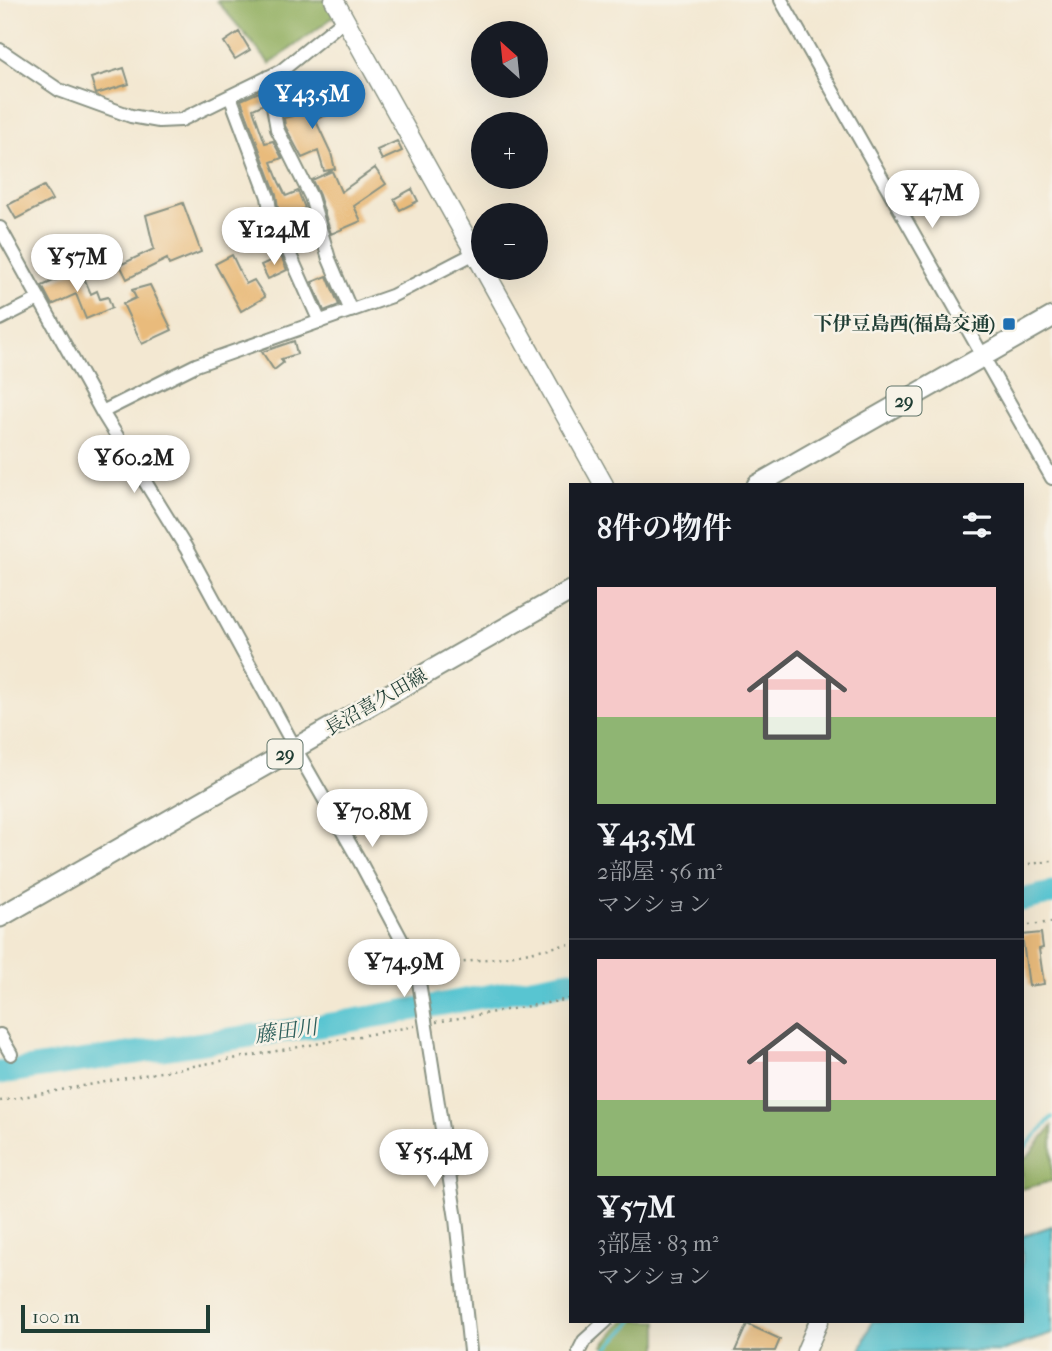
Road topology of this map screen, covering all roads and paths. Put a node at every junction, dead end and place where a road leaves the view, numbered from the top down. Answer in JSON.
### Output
{"nodes":[{"id":1,"x":334,"y":0,"type":"edge"},
{"id":2,"x":781,"y":0,"type":"edge"},
{"id":3,"x":344,"y":20,"type":"junction"},
{"id":4,"x":0,"y":50,"type":"edge"},
{"id":5,"x":268,"y":77,"type":"junction"},
{"id":6,"x":230,"y":96,"type":"junction"},
{"id":7,"x":0,"y":228,"type":"edge"},
{"id":8,"x":471,"y":246,"type":"edge"},
{"id":9,"x":471,"y":255,"type":"edge"},
{"id":10,"x":490,"y":280,"type":"edge"},
{"id":11,"x":39,"y":299,"type":"junction"},
{"id":12,"x":351,"y":311,"type":"junction"},
{"id":13,"x":1052,"y":317,"type":"edge"},
{"id":14,"x":0,"y":319,"type":"edge"},
{"id":15,"x":320,"y":322,"type":"junction"},
{"id":16,"x":984,"y":355,"type":"junction"},
{"id":17,"x":102,"y":412,"type":"junction"},
{"id":18,"x":1052,"y":478,"type":"edge"},
{"id":19,"x":603,"y":483,"type":"edge"},
{"id":20,"x":760,"y":483,"type":"edge"},
{"id":21,"x":569,"y":592,"type":"edge"},
{"id":22,"x":295,"y":748,"type":"junction"},
{"id":23,"x":1052,"y":862,"type":"edge"},
{"id":24,"x":1024,"y":865,"type":"edge"},
{"id":25,"x":0,"y":917,"type":"edge"},
{"id":26,"x":1052,"y":922,"type":"edge"},
{"id":27,"x":1024,"y":926,"type":"edge"},
{"id":28,"x":569,"y":944,"type":"edge"},
{"id":29,"x":416,"y":969,"type":"junction"},
{"id":30,"x":569,"y":999,"type":"edge"},
{"id":31,"x":424,"y":1024,"type":"junction"},
{"id":32,"x":0,"y":1035,"type":"edge"},
{"id":33,"x":11,"y":1054,"type":"dead end"},
{"id":34,"x":0,"y":1101,"type":"edge"},
{"id":35,"x":604,"y":1323,"type":"edge"},
{"id":36,"x":818,"y":1323,"type":"edge"},
{"id":37,"x":471,"y":1351,"type":"edge"},
{"id":38,"x":579,"y":1351,"type":"edge"},
{"id":39,"x":806,"y":1351,"type":"edge"}],
"edges":[{"from":1,"to":3,"type":"street"},
{"from":2,"to":16,"type":"street"},
{"from":3,"to":5,"type":"street"},
{"from":3,"to":8,"type":"street"},
{"from":4,"to":6,"type":"street"},
{"from":5,"to":6,"type":"street"},
{"from":5,"to":12,"type":"street"},
{"from":6,"to":15,"type":"street"},
{"from":7,"to":11,"type":"street"},
{"from":9,"to":12,"type":"street"},
{"from":10,"to":19,"type":"street"},
{"from":11,"to":14,"type":"street"},
{"from":11,"to":17,"type":"street"},
{"from":12,"to":15,"type":"street"},
{"from":13,"to":16,"type":"main road","number":"29"},
{"from":15,"to":17,"type":"street"},
{"from":16,"to":18,"type":"street"},
{"from":16,"to":20,"type":"main road","number":"29"},
{"from":17,"to":22,"type":"street"},
{"from":21,"to":22,"type":"main road","name":"長沼喜久田線","number":"29"},
{"from":22,"to":25,"type":"main road","name":"長沼喜久田線","number":"29"},
{"from":22,"to":29,"type":"street"},
{"from":23,"to":24,"type":"path"},
{"from":26,"to":27,"type":"path"},
{"from":28,"to":29,"type":"path"},
{"from":29,"to":31,"type":"street"},
{"from":30,"to":31,"type":"path"},
{"from":31,"to":34,"type":"path"},
{"from":31,"to":37,"type":"street"},
{"from":32,"to":33,"type":"street"},
{"from":35,"to":38,"type":"street"},
{"from":36,"to":39,"type":"street"}]}
